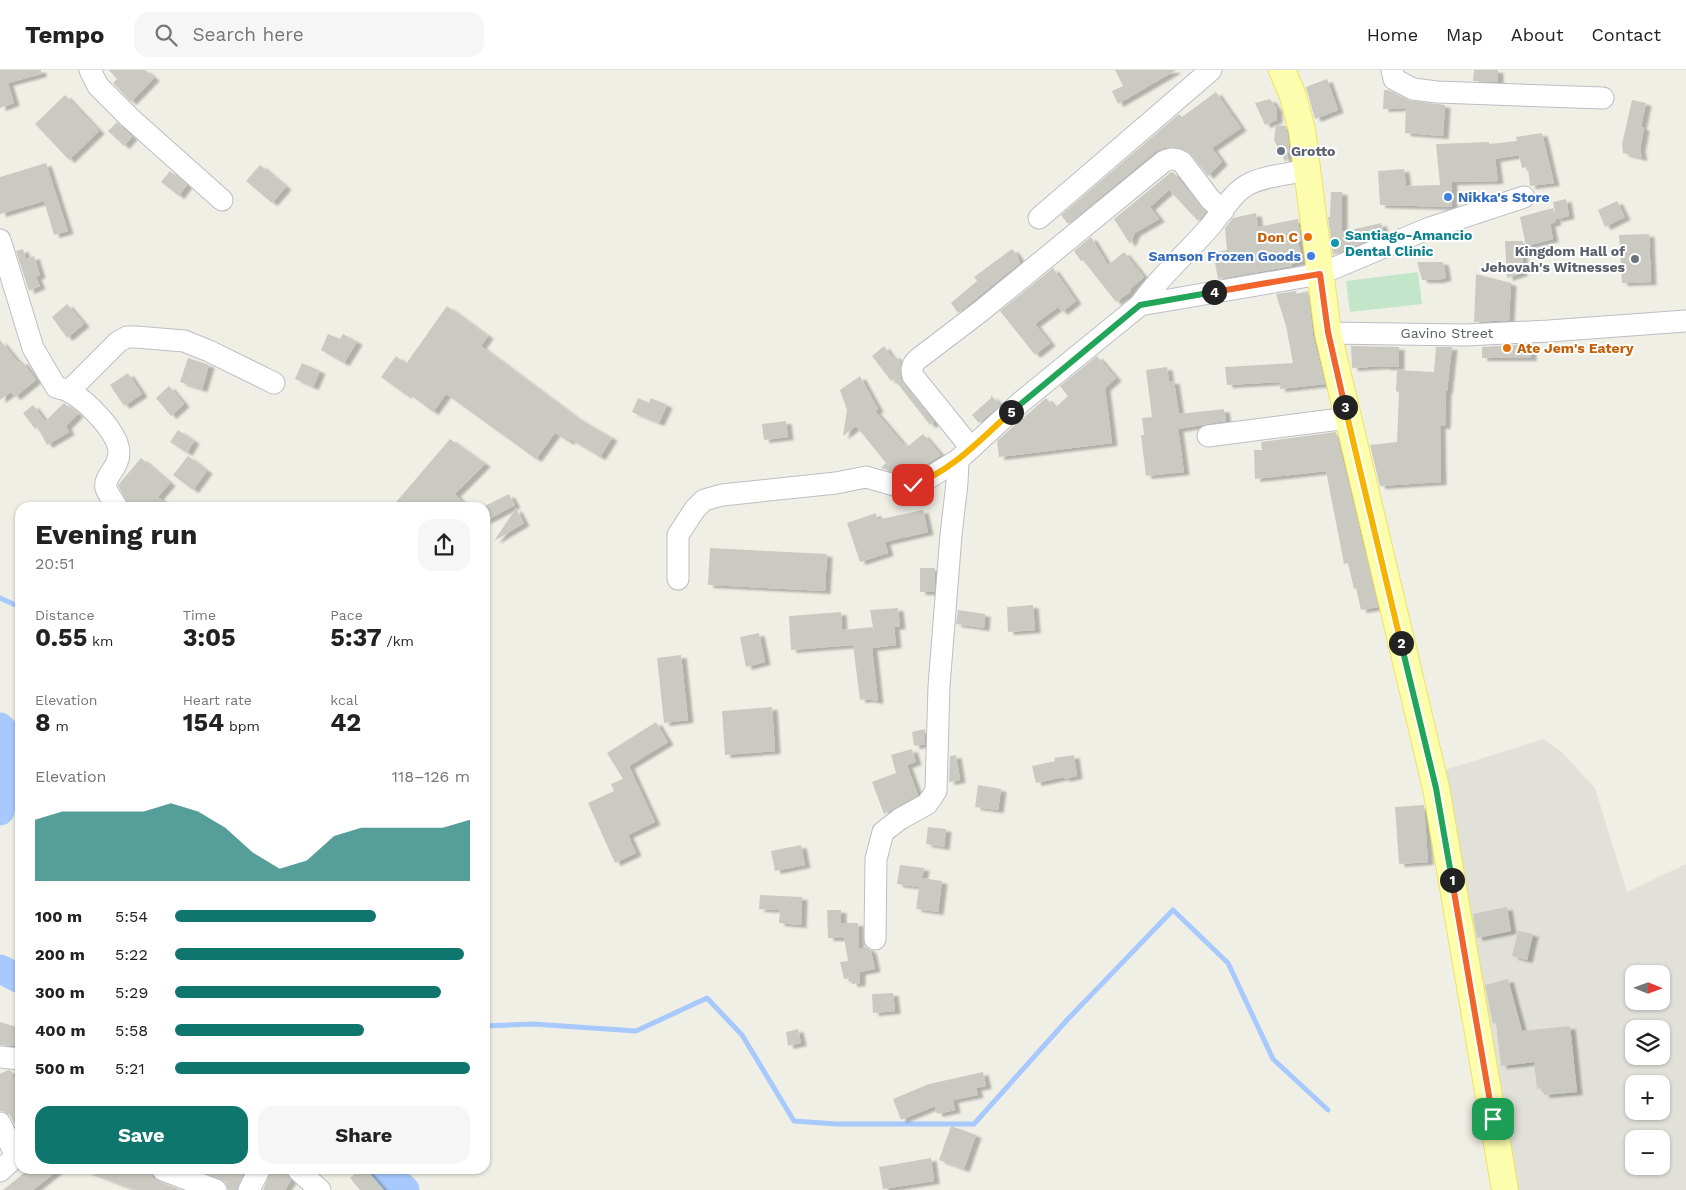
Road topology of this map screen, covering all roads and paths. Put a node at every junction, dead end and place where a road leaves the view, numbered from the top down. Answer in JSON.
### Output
{"nodes":[{"id":1,"x":90,"y":70,"type":"edge"},
{"id":2,"x":1211,"y":70,"type":"edge"},
{"id":3,"x":1282,"y":70,"type":"edge"},
{"id":4,"x":1392,"y":70,"type":"edge"},
{"id":5,"x":1603,"y":98,"type":"dead end"},
{"id":6,"x":1308,"y":170,"type":"junction"},
{"id":7,"x":1524,"y":197,"type":"dead end"},
{"id":8,"x":222,"y":200,"type":"dead end"},
{"id":9,"x":1223,"y":211,"type":"junction"},
{"id":10,"x":1039,"y":218,"type":"dead end"},
{"id":11,"x":0,"y":240,"type":"edge"},
{"id":12,"x":1320,"y":274,"type":"junction"},
{"id":13,"x":1140,"y":305,"type":"junction"},
{"id":14,"x":1686,"y":321,"type":"edge"},
{"id":15,"x":1328,"y":332,"type":"junction"},
{"id":16,"x":274,"y":383,"type":"dead end"},
{"id":17,"x":69,"y":391,"type":"junction"},
{"id":18,"x":1348,"y":418,"type":"junction"},
{"id":19,"x":1208,"y":436,"type":"dead end"},
{"id":20,"x":964,"y":454,"type":"junction"},
{"id":21,"x":114,"y":502,"type":"edge"},
{"id":22,"x":678,"y":579,"type":"dead end"},
{"id":23,"x":875,"y":939,"type":"dead end"},
{"id":24,"x":0,"y":1057,"type":"edge"},
{"id":25,"x":15,"y":1058,"type":"edge"},
{"id":26,"x":0,"y":1123,"type":"edge"},
{"id":27,"x":15,"y":1150,"type":"edge"},
{"id":28,"x":15,"y":1158,"type":"edge"},
{"id":29,"x":0,"y":1171,"type":"edge"},
{"id":30,"x":174,"y":1174,"type":"edge"},
{"id":31,"x":257,"y":1174,"type":"edge"},
{"id":32,"x":302,"y":1174,"type":"edge"},
{"id":33,"x":216,"y":1190,"type":"edge"},
{"id":34,"x":248,"y":1190,"type":"edge"},
{"id":35,"x":320,"y":1190,"type":"edge"},
{"id":36,"x":1505,"y":1190,"type":"edge"}],
"edges":[{"from":1,"to":8,"type":"street"},
{"from":2,"to":10,"type":"street"},
{"from":3,"to":6,"type":"main road"},
{"from":4,"to":5,"type":"street"},
{"from":6,"to":9,"type":"street"},
{"from":6,"to":12,"type":"main road"},
{"from":7,"to":12,"type":"street"},
{"from":9,"to":13,"type":"street"},
{"from":9,"to":20,"type":"street"},
{"from":11,"to":17,"type":"street"},
{"from":12,"to":13,"type":"street"},
{"from":12,"to":15,"type":"main road"},
{"from":13,"to":20,"type":"street"},
{"from":14,"to":15,"type":"street","name":"Gavino Street"},
{"from":15,"to":18,"type":"main road"},
{"from":16,"to":17,"type":"street"},
{"from":17,"to":21,"type":"street"},
{"from":18,"to":19,"type":"street"},
{"from":18,"to":36,"type":"main road"},
{"from":20,"to":22,"type":"street"},
{"from":20,"to":23,"type":"street"},
{"from":24,"to":25,"type":"street"},
{"from":26,"to":27,"type":"street"},
{"from":28,"to":29,"type":"street"},
{"from":30,"to":33,"type":"street"},
{"from":31,"to":34,"type":"street"},
{"from":32,"to":35,"type":"street"}]}
